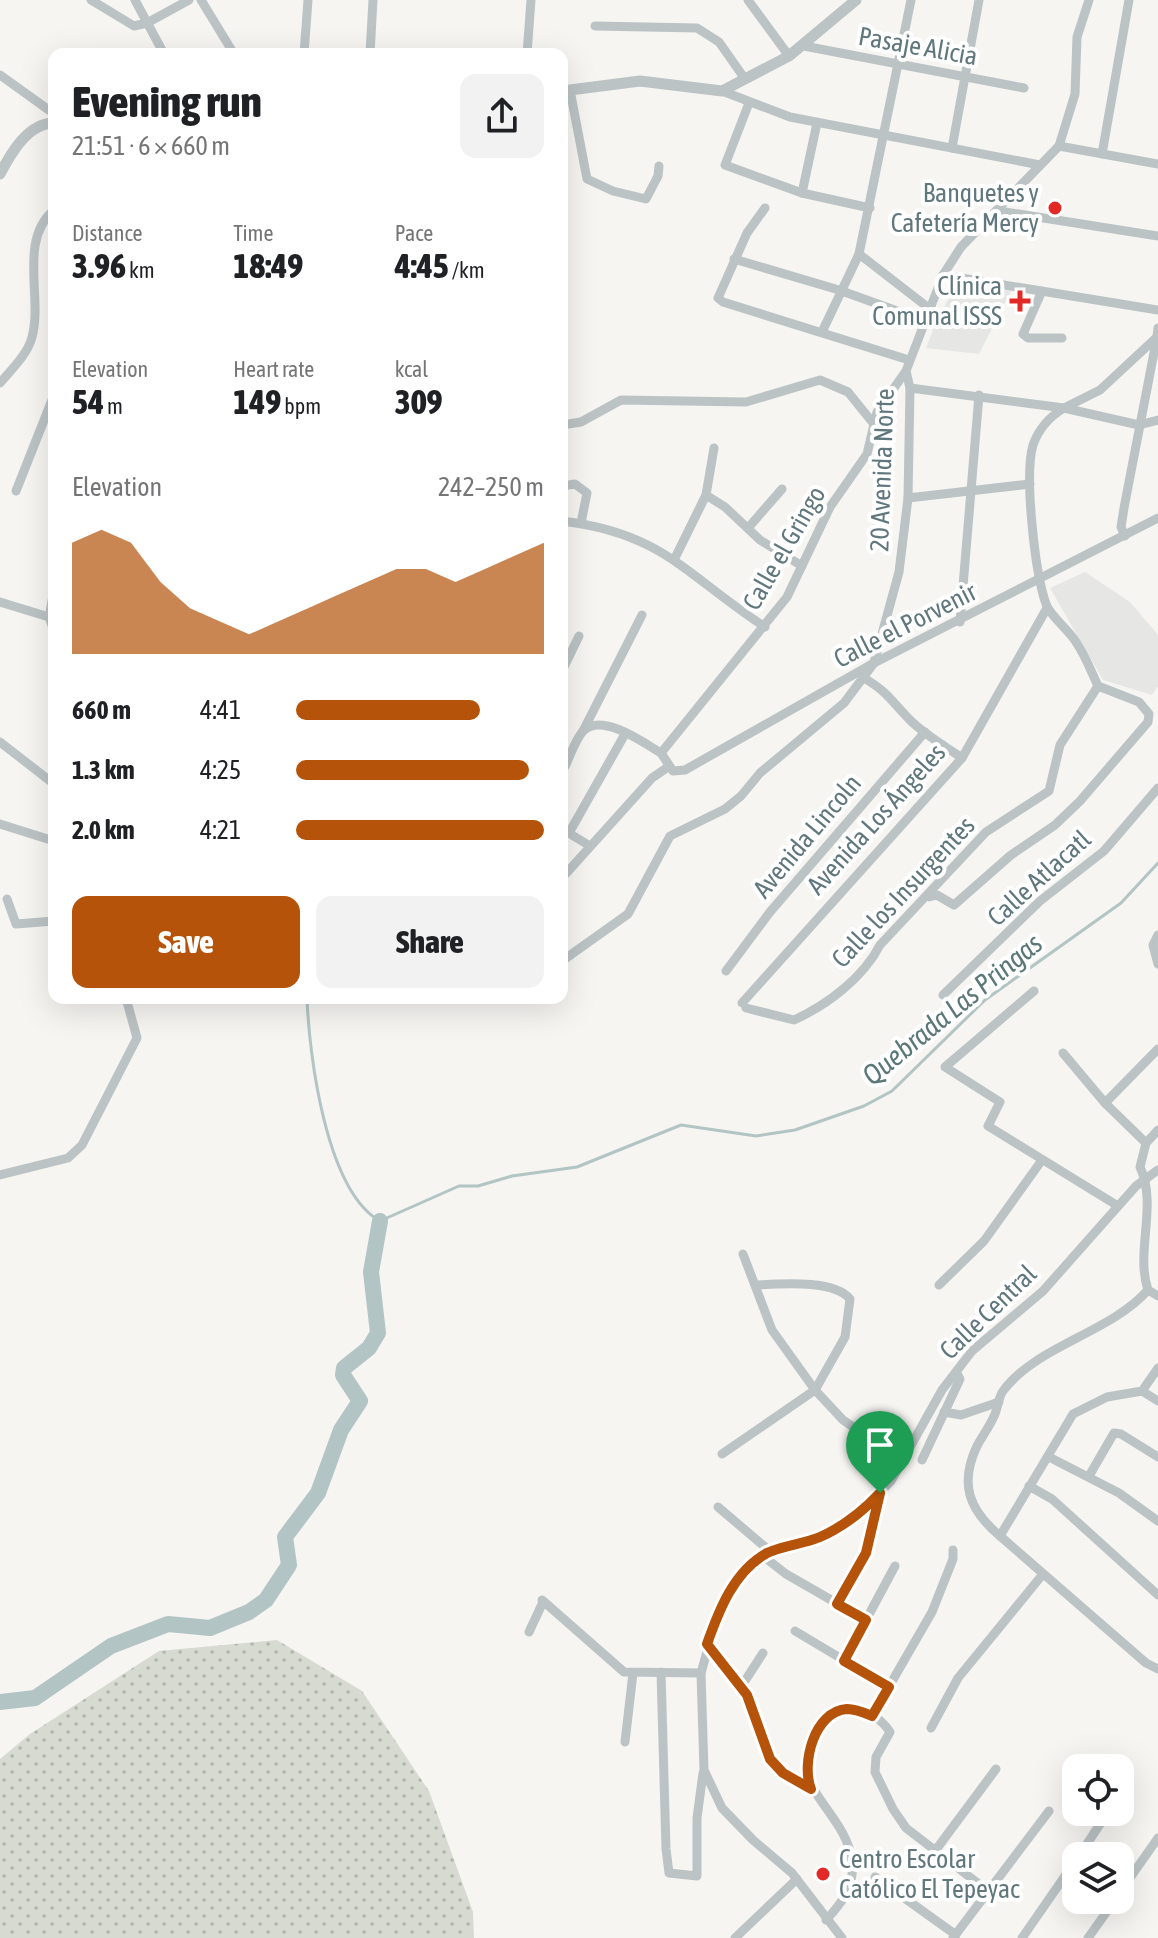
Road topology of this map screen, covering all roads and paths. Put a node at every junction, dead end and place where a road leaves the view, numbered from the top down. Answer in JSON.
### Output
{"nodes":[{"id":1,"x":91,"y":0,"type":"edge"},
{"id":2,"x":135,"y":0,"type":"edge"},
{"id":3,"x":189,"y":0,"type":"edge"},
{"id":4,"x":201,"y":0,"type":"edge"},
{"id":5,"x":308,"y":0,"type":"edge"},
{"id":6,"x":373,"y":0,"type":"edge"},
{"id":7,"x":531,"y":0,"type":"edge"},
{"id":8,"x":748,"y":0,"type":"edge"},
{"id":9,"x":856,"y":0,"type":"edge"},
{"id":10,"x":911,"y":0,"type":"edge"},
{"id":11,"x":979,"y":0,"type":"edge"},
{"id":12,"x":1089,"y":0,"type":"edge"},
{"id":13,"x":1129,"y":0,"type":"edge"},
{"id":14,"x":147,"y":23,"type":"junction"},
{"id":15,"x":595,"y":26,"type":"dead end"},
{"id":16,"x":804,"y":46,"type":"junction"},
{"id":17,"x":161,"y":48,"type":"edge"},
{"id":18,"x":230,"y":48,"type":"edge"},
{"id":19,"x":304,"y":48,"type":"edge"},
{"id":20,"x":370,"y":48,"type":"edge"},
{"id":21,"x":527,"y":48,"type":"edge"},
{"id":22,"x":789,"y":56,"type":"junction"},
{"id":23,"x":898,"y":66,"type":"junction"},
{"id":24,"x":0,"y":75,"type":"edge"},
{"id":25,"x":967,"y":77,"type":"junction"},
{"id":26,"x":745,"y":79,"type":"junction"},
{"id":27,"x":1024,"y":88,"type":"dead end"},
{"id":28,"x":568,"y":90,"type":"edge"},
{"id":29,"x":722,"y":91,"type":"junction"},
{"id":30,"x":568,"y":98,"type":"edge"},
{"id":31,"x":749,"y":103,"type":"junction"},
{"id":32,"x":48,"y":114,"type":"edge"},
{"id":33,"x":48,"y":121,"type":"edge"},
{"id":34,"x":817,"y":123,"type":"junction"},
{"id":35,"x":883,"y":137,"type":"junction"},
{"id":36,"x":1059,"y":146,"type":"junction"},
{"id":37,"x":952,"y":148,"type":"junction"},
{"id":38,"x":1102,"y":154,"type":"junction"},
{"id":39,"x":1158,"y":164,"type":"edge"},
{"id":40,"x":1040,"y":165,"type":"junction"},
{"id":41,"x":659,"y":166,"type":"dead end"},
{"id":42,"x":0,"y":174,"type":"edge"},
{"id":43,"x":802,"y":193,"type":"junction"},
{"id":44,"x":765,"y":208,"type":"dead end"},
{"id":45,"x":870,"y":208,"type":"junction"},
{"id":46,"x":999,"y":211,"type":"junction"},
{"id":47,"x":48,"y":217,"type":"edge"},
{"id":48,"x":1158,"y":236,"type":"edge"},
{"id":49,"x":859,"y":254,"type":"junction"},
{"id":50,"x":734,"y":259,"type":"junction"},
{"id":51,"x":943,"y":275,"type":"junction"},
{"id":52,"x":839,"y":290,"type":"junction"},
{"id":53,"x":1042,"y":291,"type":"junction"},
{"id":54,"x":930,"y":309,"type":"junction"},
{"id":55,"x":1158,"y":310,"type":"edge"},
{"id":56,"x":925,"y":321,"type":"junction"},
{"id":57,"x":822,"y":332,"type":"junction"},
{"id":58,"x":1157,"y":333,"type":"edge"},
{"id":59,"x":1062,"y":338,"type":"dead end"},
{"id":60,"x":909,"y":360,"type":"junction"},
{"id":61,"x":906,"y":371,"type":"junction"},
{"id":62,"x":0,"y":383,"type":"edge"},
{"id":63,"x":910,"y":388,"type":"junction"},
{"id":64,"x":979,"y":395,"type":"junction"},
{"id":65,"x":1064,"y":408,"type":"junction"},
{"id":66,"x":48,"y":410,"type":"edge"},
{"id":67,"x":1158,"y":420,"type":"edge"},
{"id":68,"x":873,"y":423,"type":"junction"},
{"id":69,"x":568,"y":424,"type":"edge"},
{"id":70,"x":1139,"y":425,"type":"junction"},
{"id":71,"x":714,"y":448,"type":"dead end"},
{"id":72,"x":1030,"y":484,"type":"junction"},
{"id":73,"x":568,"y":485,"type":"edge"},
{"id":74,"x":782,"y":489,"type":"dead end"},
{"id":75,"x":16,"y":491,"type":"dead end"},
{"id":76,"x":973,"y":493,"type":"junction"},
{"id":77,"x":706,"y":495,"type":"junction"},
{"id":78,"x":908,"y":498,"type":"junction"},
{"id":79,"x":1157,"y":520,"type":"edge"},
{"id":80,"x":568,"y":522,"type":"edge"},
{"id":81,"x":581,"y":523,"type":"junction"},
{"id":82,"x":748,"y":528,"type":"junction"},
{"id":83,"x":1125,"y":536,"type":"junction"},
{"id":84,"x":675,"y":558,"type":"junction"},
{"id":85,"x":802,"y":566,"type":"junction"},
{"id":86,"x":1040,"y":581,"type":"junction"},
{"id":87,"x":0,"y":602,"type":"edge"},
{"id":88,"x":1047,"y":608,"type":"junction"},
{"id":89,"x":642,"y":615,"type":"dead end"},
{"id":90,"x":48,"y":617,"type":"edge"},
{"id":91,"x":960,"y":622,"type":"junction"},
{"id":92,"x":765,"y":627,"type":"junction"},
{"id":93,"x":579,"y":636,"type":"dead end"},
{"id":94,"x":568,"y":659,"type":"edge"},
{"id":95,"x":874,"y":663,"type":"junction"},
{"id":96,"x":864,"y":678,"type":"junction"},
{"id":97,"x":1098,"y":686,"type":"junction"},
{"id":98,"x":583,"y":731,"type":"junction"},
{"id":99,"x":925,"y":732,"type":"junction"},
{"id":100,"x":625,"y":734,"type":"junction"},
{"id":101,"x":0,"y":742,"type":"edge"},
{"id":102,"x":661,"y":753,"type":"junction"},
{"id":103,"x":962,"y":758,"type":"junction"},
{"id":104,"x":568,"y":760,"type":"edge"},
{"id":105,"x":670,"y":769,"type":"junction"},
{"id":106,"x":48,"y":779,"type":"edge"},
{"id":107,"x":1158,"y":788,"type":"edge"},
{"id":108,"x":0,"y":824,"type":"edge"},
{"id":109,"x":568,"y":828,"type":"edge"},
{"id":110,"x":568,"y":832,"type":"edge"},
{"id":111,"x":48,"y":839,"type":"edge"},
{"id":112,"x":590,"y":846,"type":"junction"},
{"id":113,"x":568,"y":871,"type":"edge"},
{"id":114,"x":929,"y":897,"type":"junction"},
{"id":115,"x":7,"y":899,"type":"dead end"},
{"id":116,"x":48,"y":921,"type":"edge"},
{"id":117,"x":1158,"y":935,"type":"edge"},
{"id":118,"x":568,"y":957,"type":"edge"},
{"id":119,"x":1158,"y":964,"type":"edge"},
{"id":120,"x":726,"y":971,"type":"dead end"},
{"id":121,"x":1034,"y":991,"type":"dead end"},
{"id":122,"x":943,"y":995,"type":"dead end"},
{"id":123,"x":128,"y":1004,"type":"edge"},
{"id":124,"x":744,"y":1006,"type":"joint"},
{"id":125,"x":1158,"y":1049,"type":"edge"},
{"id":126,"x":1063,"y":1053,"type":"dead end"},
{"id":127,"x":1105,"y":1103,"type":"junction"},
{"id":128,"x":1158,"y":1130,"type":"edge"},
{"id":129,"x":1146,"y":1143,"type":"junction"},
{"id":130,"x":1042,"y":1160,"type":"junction"},
{"id":131,"x":1158,"y":1170,"type":"edge"},
{"id":132,"x":0,"y":1175,"type":"edge"},
{"id":133,"x":1147,"y":1178,"type":"junction"},
{"id":134,"x":1118,"y":1206,"type":"junction"},
{"id":135,"x":1154,"y":1232,"type":"edge"},
{"id":136,"x":743,"y":1254,"type":"dead end"},
{"id":137,"x":755,"y":1285,"type":"junction"},
{"id":138,"x":939,"y":1285,"type":"dead end"},
{"id":139,"x":1148,"y":1290,"type":"junction"},
{"id":140,"x":1158,"y":1296,"type":"edge"},
{"id":141,"x":1158,"y":1368,"type":"edge"},
{"id":142,"x":956,"y":1372,"type":"junction"},
{"id":143,"x":815,"y":1390,"type":"junction"},
{"id":144,"x":1142,"y":1391,"type":"junction"},
{"id":145,"x":1158,"y":1401,"type":"edge"},
{"id":146,"x":999,"y":1402,"type":"junction"},
{"id":147,"x":944,"y":1412,"type":"junction"},
{"id":148,"x":722,"y":1454,"type":"dead end"},
{"id":149,"x":1049,"y":1457,"type":"junction"},
{"id":150,"x":1158,"y":1457,"type":"edge"},
{"id":151,"x":922,"y":1460,"type":"dead end"},
{"id":152,"x":903,"y":1461,"type":"junction"},
{"id":153,"x":1089,"y":1476,"type":"junction"},
{"id":154,"x":1029,"y":1486,"type":"junction"},
{"id":155,"x":880,"y":1493,"type":"junction"},
{"id":156,"x":718,"y":1507,"type":"dead end"},
{"id":157,"x":1158,"y":1521,"type":"edge"},
{"id":158,"x":1000,"y":1536,"type":"junction"},
{"id":159,"x":953,"y":1550,"type":"dead end"},
{"id":160,"x":767,"y":1554,"type":"junction"},
{"id":161,"x":895,"y":1566,"type":"dead end"},
{"id":162,"x":1043,"y":1574,"type":"junction"},
{"id":163,"x":1158,"y":1595,"type":"edge"},
{"id":164,"x":837,"y":1604,"type":"junction"},
{"id":165,"x":866,"y":1620,"type":"junction"},
{"id":166,"x":795,"y":1631,"type":"dead end"},
{"id":167,"x":529,"y":1632,"type":"dead end"},
{"id":168,"x":707,"y":1644,"type":"junction"},
{"id":169,"x":763,"y":1653,"type":"dead end"},
{"id":170,"x":844,"y":1661,"type":"junction"},
{"id":171,"x":1158,"y":1669,"type":"edge"},
{"id":172,"x":661,"y":1672,"type":"junction"},
{"id":173,"x":633,"y":1673,"type":"junction"},
{"id":174,"x":701,"y":1673,"type":"junction"},
{"id":175,"x":741,"y":1687,"type":"junction"},
{"id":176,"x":889,"y":1687,"type":"junction"},
{"id":177,"x":872,"y":1716,"type":"junction"},
{"id":178,"x":931,"y":1728,"type":"dead end"},
{"id":179,"x":625,"y":1742,"type":"dead end"},
{"id":180,"x":996,"y":1769,"type":"dead end"},
{"id":181,"x":704,"y":1770,"type":"junction"},
{"id":182,"x":811,"y":1789,"type":"junction"},
{"id":183,"x":1049,"y":1811,"type":"dead end"},
{"id":184,"x":1158,"y":1838,"type":"edge"},
{"id":185,"x":935,"y":1851,"type":"junction"},
{"id":186,"x":1134,"y":1872,"type":"edge"},
{"id":187,"x":875,"y":1877,"type":"dead end"},
{"id":188,"x":797,"y":1879,"type":"junction"},
{"id":189,"x":1062,"y":1880,"type":"edge"},
{"id":190,"x":988,"y":1891,"type":"junction"},
{"id":191,"x":1105,"y":1914,"type":"edge"},
{"id":192,"x":826,"y":1920,"type":"junction"},
{"id":193,"x":954,"y":1936,"type":"edge"},
{"id":194,"x":735,"y":1938,"type":"edge"},
{"id":195,"x":842,"y":1938,"type":"edge"},
{"id":196,"x":1022,"y":1938,"type":"edge"},
{"id":197,"x":1088,"y":1938,"type":"edge"}],
"edges":[{"from":1,"to":14,"type":"street"},
{"from":2,"to":14,"type":"street"},
{"from":3,"to":14,"type":"street"},
{"from":4,"to":18,"type":"street"},
{"from":5,"to":19,"type":"street"},
{"from":6,"to":20,"type":"street"},
{"from":7,"to":21,"type":"street"},
{"from":8,"to":22,"type":"street"},
{"from":9,"to":16,"type":"street"},
{"from":10,"to":23,"type":"street"},
{"from":11,"to":25,"type":"street"},
{"from":12,"to":36,"type":"street"},
{"from":13,"to":38,"type":"street"},
{"from":14,"to":17,"type":"street"},
{"from":15,"to":26,"type":"street"},
{"from":16,"to":22,"type":"street"},
{"from":16,"to":23,"type":"street","name":"Pasaje Alicia"},
{"from":22,"to":26,"type":"street"},
{"from":23,"to":25,"type":"street","name":"Pasaje Alicia"},
{"from":23,"to":35,"type":"street"},
{"from":24,"to":32,"type":"street"},
{"from":25,"to":27,"type":"street","name":"Pasaje Alicia"},
{"from":25,"to":37,"type":"street"},
{"from":26,"to":29,"type":"street"},
{"from":28,"to":29,"type":"street"},
{"from":29,"to":31,"type":"street"},
{"from":30,"to":41,"type":"street"},
{"from":31,"to":34,"type":"street"},
{"from":31,"to":43,"type":"street"},
{"from":33,"to":42,"type":"street"},
{"from":34,"to":35,"type":"street"},
{"from":34,"to":43,"type":"street"},
{"from":35,"to":37,"type":"street"},
{"from":35,"to":45,"type":"street"},
{"from":36,"to":38,"type":"street"},
{"from":36,"to":40,"type":"street"},
{"from":37,"to":40,"type":"street"},
{"from":38,"to":39,"type":"street"},
{"from":40,"to":46,"type":"street"},
{"from":43,"to":45,"type":"street"},
{"from":44,"to":50,"type":"street"},
{"from":45,"to":49,"type":"street"},
{"from":46,"to":48,"type":"street"},
{"from":46,"to":51,"type":"street"},
{"from":47,"to":62,"type":"street"},
{"from":49,"to":52,"type":"street"},
{"from":49,"to":54,"type":"street"},
{"from":50,"to":52,"type":"street"},
{"from":50,"to":57,"type":"street"},
{"from":51,"to":53,"type":"street"},
{"from":51,"to":54,"type":"street"},
{"from":52,"to":56,"type":"street"},
{"from":52,"to":57,"type":"street"},
{"from":53,"to":55,"type":"street"},
{"from":53,"to":59,"type":"street"},
{"from":54,"to":56,"type":"street"},
{"from":56,"to":60,"type":"street"},
{"from":57,"to":60,"type":"street"},
{"from":58,"to":65,"type":"street"},
{"from":58,"to":70,"type":"street"},
{"from":60,"to":61,"type":"street"},
{"from":61,"to":63,"type":"street","name":"20 Avenida Norte"},
{"from":61,"to":68,"type":"street","name":"Calle el Gringo"},
{"from":63,"to":64,"type":"street"},
{"from":63,"to":78,"type":"street","name":"20 Avenida Norte"},
{"from":64,"to":65,"type":"street"},
{"from":64,"to":76,"type":"street"},
{"from":65,"to":70,"type":"street"},
{"from":65,"to":72,"type":"street"},
{"from":66,"to":75,"type":"street"},
{"from":67,"to":70,"type":"street"},
{"from":68,"to":69,"type":"street"},
{"from":68,"to":85,"type":"street","name":"Calle el Gringo"},
{"from":70,"to":83,"type":"street"},
{"from":71,"to":77,"type":"street"},
{"from":72,"to":76,"type":"street"},
{"from":72,"to":86,"type":"street"},
{"from":73,"to":81,"type":"street"},
{"from":74,"to":82,"type":"street"},
{"from":76,"to":78,"type":"street"},
{"from":76,"to":91,"type":"street"},
{"from":77,"to":82,"type":"street"},
{"from":77,"to":84,"type":"street"},
{"from":78,"to":95,"type":"street","name":"20 Avenida Norte"},
{"from":79,"to":83,"type":"street","name":"Calle el Porvenir"},
{"from":80,"to":81,"type":"street"},
{"from":81,"to":84,"type":"street"},
{"from":82,"to":85,"type":"street"},
{"from":83,"to":86,"type":"street","name":"Calle el Porvenir"},
{"from":84,"to":92,"type":"street"},
{"from":85,"to":92,"type":"street","name":"Calle el Gringo"},
{"from":86,"to":88,"type":"street"},
{"from":86,"to":91,"type":"street","name":"Calle el Porvenir"},
{"from":87,"to":90,"type":"street"},
{"from":88,"to":97,"type":"street"},
{"from":88,"to":103,"type":"street","name":"Avenida Los Ángeles"},
{"from":89,"to":98,"type":"street"},
{"from":91,"to":95,"type":"street","name":"Calle el Porvenir"},
{"from":92,"to":102,"type":"street","name":"Calle el Gringo"},
{"from":93,"to":94,"type":"street"},
{"from":95,"to":96,"type":"street"},
{"from":95,"to":105,"type":"street","name":"Calle el Porvenir"},
{"from":96,"to":99,"type":"street"},
{"from":96,"to":118,"type":"street"},
{"from":97,"to":114,"type":"street","name":"Calle los Insurgentes"},
{"from":97,"to":114,"type":"street"},
{"from":98,"to":100,"type":"street"},
{"from":98,"to":104,"type":"street"},
{"from":99,"to":103,"type":"street"},
{"from":99,"to":120,"type":"street","name":"Avenida Lincoln"},
{"from":100,"to":102,"type":"street"},
{"from":100,"to":109,"type":"street"},
{"from":101,"to":106,"type":"street"},
{"from":102,"to":105,"type":"street"},
{"from":103,"to":124,"type":"street","name":"Avenida Los Ángeles"},
{"from":105,"to":112,"type":"street","name":"Calle el Porvenir"},
{"from":107,"to":122,"type":"street","name":"Calle Atlacatl"},
{"from":108,"to":111,"type":"street"},
{"from":110,"to":112,"type":"street"},
{"from":112,"to":113,"type":"street","name":"Calle el Porvenir"},
{"from":114,"to":124,"type":"street","name":"Calle los Insurgentes"},
{"from":115,"to":116,"type":"street"},
{"from":117,"to":119,"type":"street"},
{"from":121,"to":130,"type":"street"},
{"from":123,"to":132,"type":"street"},
{"from":125,"to":127,"type":"street"},
{"from":126,"to":127,"type":"street"},
{"from":127,"to":129,"type":"street"},
{"from":128,"to":129,"type":"street"},
{"from":129,"to":133,"type":"street"},
{"from":130,"to":134,"type":"street"},
{"from":130,"to":138,"type":"street"},
{"from":131,"to":133,"type":"street","name":"Calle Central"},
{"from":133,"to":134,"type":"street","name":"Calle Central"},
{"from":133,"to":135,"type":"street"},
{"from":134,"to":142,"type":"street","name":"Calle Central"},
{"from":135,"to":139,"type":"street"},
{"from":136,"to":137,"type":"street"},
{"from":137,"to":143,"type":"street"},
{"from":137,"to":143,"type":"street"},
{"from":139,"to":140,"type":"street"},
{"from":139,"to":146,"type":"street"},
{"from":141,"to":144,"type":"street"},
{"from":142,"to":147,"type":"street"},
{"from":142,"to":152,"type":"street","name":"Calle Central"},
{"from":143,"to":148,"type":"street"},
{"from":143,"to":152,"type":"street"},
{"from":144,"to":145,"type":"street"},
{"from":144,"to":149,"type":"street"},
{"from":146,"to":147,"type":"street"},
{"from":146,"to":158,"type":"street"},
{"from":147,"to":151,"type":"street"},
{"from":149,"to":153,"type":"street"},
{"from":149,"to":154,"type":"street"},
{"from":150,"to":153,"type":"street"},
{"from":152,"to":155,"type":"street","name":"Calle Central"},
{"from":153,"to":157,"type":"street"},
{"from":154,"to":158,"type":"street"},
{"from":154,"to":163,"type":"street"},
{"from":155,"to":160,"type":"street","name":"Calle Central"},
{"from":155,"to":164,"type":"street"},
{"from":156,"to":160,"type":"street"},
{"from":158,"to":162,"type":"street"},
{"from":159,"to":176,"type":"street"},
{"from":160,"to":164,"type":"street"},
{"from":160,"to":168,"type":"street","name":"Calle Central"},
{"from":161,"to":165,"type":"street"},
{"from":162,"to":171,"type":"street"},
{"from":162,"to":178,"type":"street"},
{"from":164,"to":165,"type":"street"},
{"from":165,"to":170,"type":"street"},
{"from":166,"to":170,"type":"street"},
{"from":167,"to":173,"type":"street"},
{"from":168,"to":174,"type":"street","name":"Calle Central"},
{"from":168,"to":175,"type":"street"},
{"from":169,"to":175,"type":"street"},
{"from":170,"to":176,"type":"street"},
{"from":172,"to":173,"type":"street"},
{"from":172,"to":174,"type":"street"},
{"from":172,"to":181,"type":"street"},
{"from":173,"to":179,"type":"street"},
{"from":174,"to":181,"type":"street","name":"Calle Central"},
{"from":175,"to":182,"type":"street"},
{"from":176,"to":177,"type":"street"},
{"from":177,"to":182,"type":"street"},
{"from":177,"to":185,"type":"street"},
{"from":180,"to":185,"type":"street"},
{"from":181,"to":188,"type":"street","name":"Calle Central"},
{"from":182,"to":192,"type":"street"},
{"from":183,"to":190,"type":"street"},
{"from":184,"to":186,"type":"street"},
{"from":185,"to":190,"type":"street"},
{"from":187,"to":193,"type":"street"},
{"from":188,"to":192,"type":"street","name":"Calle Central"},
{"from":188,"to":194,"type":"street"},
{"from":189,"to":196,"type":"street"},
{"from":190,"to":193,"type":"street"},
{"from":191,"to":197,"type":"street"},
{"from":192,"to":195,"type":"street","name":"Calle Central"}]}
